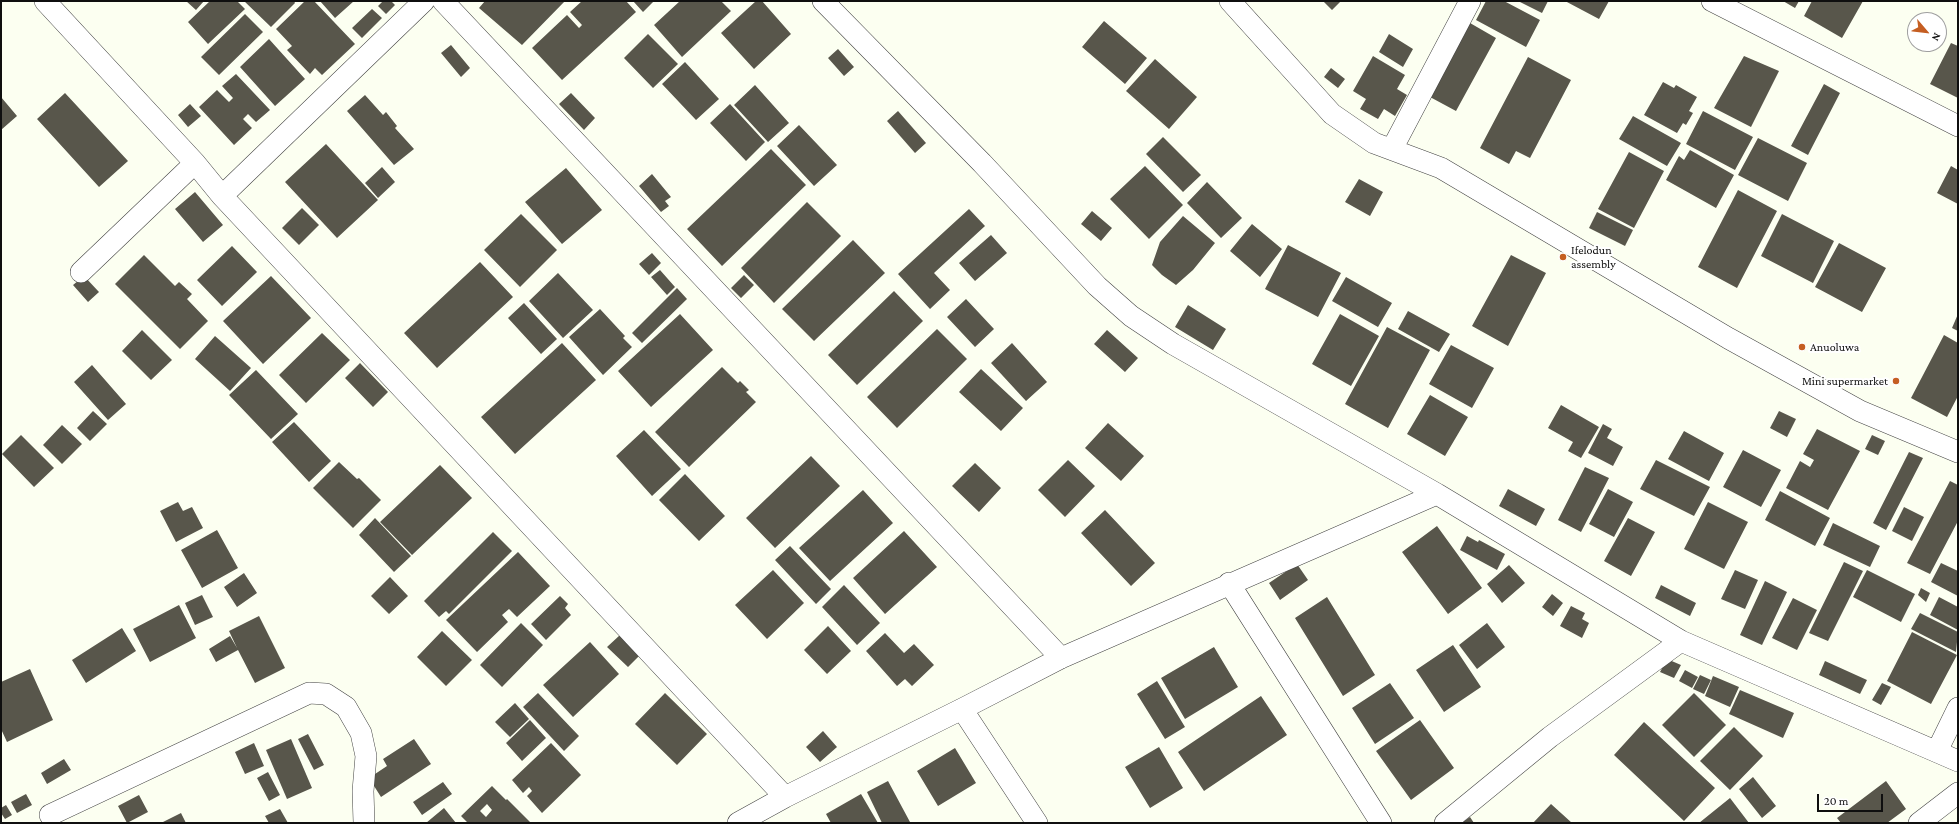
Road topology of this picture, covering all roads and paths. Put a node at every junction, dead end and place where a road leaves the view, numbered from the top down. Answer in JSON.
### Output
{"nodes":[{"id":1,"x":45,"y":1,"type":"edge"},
{"id":2,"x":424,"y":1,"type":"edge"},
{"id":3,"x":443,"y":1,"type":"edge"},
{"id":4,"x":822,"y":1,"type":"edge"},
{"id":5,"x":1230,"y":1,"type":"edge"},
{"id":6,"x":1470,"y":1,"type":"edge"},
{"id":7,"x":1712,"y":1,"type":"edge"},
{"id":8,"x":1958,"y":126,"type":"edge"},
{"id":9,"x":1392,"y":149,"type":"junction"},
{"id":10,"x":195,"y":163,"type":"junction"},
{"id":11,"x":222,"y":196,"type":"junction"},
{"id":12,"x":81,"y":272,"type":"dead end"},
{"id":13,"x":1958,"y":452,"type":"edge"},
{"id":14,"x":1437,"y":494,"type":"junction"},
{"id":15,"x":1229,"y":583,"type":"junction"},
{"id":16,"x":1681,"y":641,"type":"junction"},
{"id":17,"x":1061,"y":658,"type":"junction"},
{"id":18,"x":1958,"y":708,"type":"edge"},
{"id":19,"x":962,"y":709,"type":"junction"},
{"id":20,"x":1937,"y":751,"type":"junction"},
{"id":21,"x":1958,"y":761,"type":"edge"},
{"id":22,"x":1958,"y":793,"type":"edge"},
{"id":23,"x":785,"y":796,"type":"junction"},
{"id":24,"x":50,"y":815,"type":"dead end"},
{"id":25,"x":364,"y":823,"type":"edge"},
{"id":26,"x":738,"y":823,"type":"edge"},
{"id":27,"x":1037,"y":823,"type":"edge"},
{"id":28,"x":1381,"y":823,"type":"edge"},
{"id":29,"x":1445,"y":823,"type":"edge"},
{"id":30,"x":1919,"y":823,"type":"edge"}],
"edges":[{"from":1,"to":10,"type":"street"},
{"from":2,"to":11,"type":"street"},
{"from":3,"to":17,"type":"street"},
{"from":4,"to":14,"type":"street"},
{"from":5,"to":9,"type":"street"},
{"from":6,"to":9,"type":"street"},
{"from":7,"to":8,"type":"street"},
{"from":9,"to":13,"type":"street"},
{"from":10,"to":11,"type":"street"},
{"from":10,"to":12,"type":"street"},
{"from":11,"to":23,"type":"street"},
{"from":14,"to":15,"type":"street"},
{"from":14,"to":16,"type":"street"},
{"from":15,"to":17,"type":"street"},
{"from":15,"to":28,"type":"street"},
{"from":16,"to":20,"type":"street"},
{"from":16,"to":29,"type":"street"},
{"from":17,"to":19,"type":"street"},
{"from":18,"to":20,"type":"street"},
{"from":19,"to":23,"type":"street"},
{"from":19,"to":27,"type":"street"},
{"from":20,"to":21,"type":"street"},
{"from":22,"to":30,"type":"street"},
{"from":23,"to":26,"type":"street"},
{"from":24,"to":25,"type":"street"}]}
